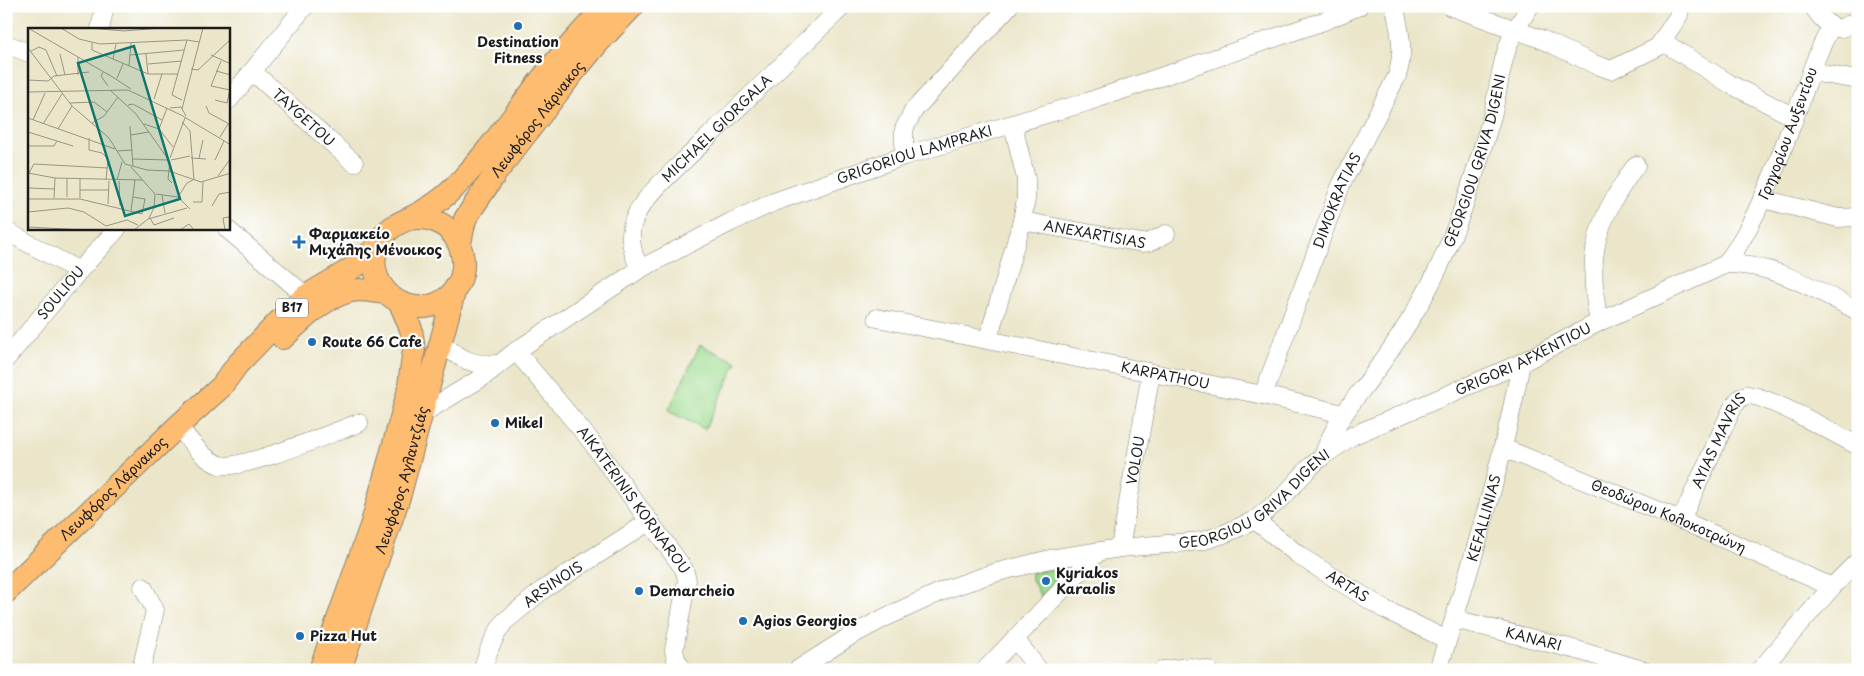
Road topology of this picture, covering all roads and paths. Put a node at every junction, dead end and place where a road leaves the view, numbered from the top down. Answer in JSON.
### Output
{"nodes":[{"id":1,"x":105,"y":6,"type":"edge"},
{"id":2,"x":305,"y":6,"type":"edge"},
{"id":3,"x":605,"y":6,"type":"edge"},
{"id":4,"x":634,"y":6,"type":"edge"},
{"id":5,"x":843,"y":6,"type":"edge"},
{"id":6,"x":1009,"y":6,"type":"edge"},
{"id":7,"x":1359,"y":6,"type":"edge"},
{"id":8,"x":1449,"y":6,"type":"edge"},
{"id":9,"x":1530,"y":6,"type":"edge"},
{"id":10,"x":1813,"y":6,"type":"edge"},
{"id":11,"x":1393,"y":7,"type":"edge"},
{"id":12,"x":1679,"y":7,"type":"edge"},
{"id":13,"x":1858,"y":20,"type":"edge"},
{"id":14,"x":1832,"y":26,"type":"junction"},
{"id":15,"x":100,"y":28,"type":"edge"},
{"id":16,"x":1515,"y":30,"type":"junction"},
{"id":17,"x":1663,"y":42,"type":"junction"},
{"id":18,"x":6,"y":44,"type":"edge"},
{"id":19,"x":28,"y":53,"type":"edge"},
{"id":20,"x":253,"y":72,"type":"junction"},
{"id":21,"x":1811,"y":72,"type":"junction"},
{"id":22,"x":1858,"y":80,"type":"edge"},
{"id":23,"x":230,"y":99,"type":"edge"},
{"id":24,"x":1794,"y":117,"type":"junction"},
{"id":25,"x":1013,"y":125,"type":"junction"},
{"id":26,"x":904,"y":156,"type":"junction"},
{"id":27,"x":354,"y":163,"type":"dead end"},
{"id":28,"x":1636,"y":165,"type":"dead end"},
{"id":29,"x":1763,"y":199,"type":"junction"},
{"id":30,"x":1858,"y":218,"type":"edge"},
{"id":31,"x":408,"y":219,"type":"junction"},
{"id":32,"x":1022,"y":221,"type":"junction"},
{"id":33,"x":116,"y":230,"type":"edge"},
{"id":34,"x":228,"y":230,"type":"edge"},
{"id":35,"x":6,"y":231,"type":"edge"},
{"id":36,"x":1166,"y":234,"type":"dead end"},
{"id":37,"x":460,"y":243,"type":"junction"},
{"id":38,"x":377,"y":247,"type":"junction"},
{"id":39,"x":1726,"y":264,"type":"junction"},
{"id":40,"x":640,"y":269,"type":"junction"},
{"id":41,"x":79,"y":271,"type":"junction"},
{"id":42,"x":455,"y":289,"type":"junction"},
{"id":43,"x":306,"y":296,"type":"junction"},
{"id":44,"x":393,"y":298,"type":"junction"},
{"id":45,"x":1858,"y":311,"type":"edge"},
{"id":46,"x":876,"y":318,"type":"dead end"},
{"id":47,"x":1599,"y":322,"type":"junction"},
{"id":48,"x":988,"y":339,"type":"junction"},
{"id":49,"x":440,"y":343,"type":"junction"},
{"id":50,"x":516,"y":351,"type":"junction"},
{"id":51,"x":6,"y":359,"type":"edge"},
{"id":52,"x":1521,"y":363,"type":"junction"},
{"id":53,"x":498,"y":364,"type":"junction"},
{"id":54,"x":1151,"y":373,"type":"junction"},
{"id":55,"x":221,"y":387,"type":"junction"},
{"id":56,"x":1263,"y":395,"type":"junction"},
{"id":57,"x":423,"y":413,"type":"junction"},
{"id":58,"x":1343,"y":414,"type":"junction"},
{"id":59,"x":359,"y":423,"type":"dead end"},
{"id":60,"x":178,"y":426,"type":"junction"},
{"id":61,"x":1858,"y":446,"type":"edge"},
{"id":62,"x":1503,"y":448,"type":"junction"},
{"id":63,"x":1323,"y":456,"type":"junction"},
{"id":64,"x":1255,"y":520,"type":"junction"},
{"id":65,"x":1681,"y":520,"type":"junction"},
{"id":66,"x":650,"y":521,"type":"junction"},
{"id":67,"x":1120,"y":548,"type":"junction"},
{"id":68,"x":1098,"y":552,"type":"junction"},
{"id":69,"x":1858,"y":561,"type":"edge"},
{"id":70,"x":142,"y":587,"type":"dead end"},
{"id":71,"x":1832,"y":587,"type":"junction"},
{"id":72,"x":6,"y":592,"type":"edge"},
{"id":73,"x":1454,"y":619,"type":"junction"},
{"id":74,"x":1015,"y":639,"type":"junction"},
{"id":75,"x":1447,"y":640,"type":"junction"},
{"id":76,"x":141,"y":670,"type":"edge"},
{"id":77,"x":320,"y":670,"type":"edge"},
{"id":78,"x":340,"y":670,"type":"edge"},
{"id":79,"x":482,"y":670,"type":"edge"},
{"id":80,"x":683,"y":670,"type":"edge"},
{"id":81,"x":797,"y":670,"type":"edge"},
{"id":82,"x":985,"y":670,"type":"edge"},
{"id":83,"x":1039,"y":670,"type":"edge"},
{"id":84,"x":1163,"y":670,"type":"edge"},
{"id":85,"x":1208,"y":670,"type":"edge"},
{"id":86,"x":1438,"y":670,"type":"edge"},
{"id":87,"x":1643,"y":670,"type":"edge"},
{"id":88,"x":1760,"y":670,"type":"edge"}],
"edges":[{"from":1,"to":15,"type":"street"},
{"from":2,"to":20,"type":"street"},
{"from":3,"to":31,"type":"main road","name":"Λεωφόρος Λάρνακος"},
{"from":4,"to":37,"type":"main road","name":"Λεωφόρος Λάρνακος"},
{"from":5,"to":40,"type":"street","name":"MICHAEL GIORGALA"},
{"from":6,"to":26,"type":"street"},
{"from":7,"to":25,"type":"street","name":"GRIGORIOU LAMPRAKI"},
{"from":8,"to":16,"type":"street"},
{"from":9,"to":16,"type":"street","name":"GEORGIOU GRIVA DIGENI"},
{"from":10,"to":14,"type":"street"},
{"from":11,"to":56,"type":"street","name":"DIMOKRATIAS"},
{"from":12,"to":17,"type":"street"},
{"from":13,"to":14,"type":"street"},
{"from":14,"to":21,"type":"street","name":"Γρηγορίου Αυξεντίου"},
{"from":16,"to":17,"type":"street"},
{"from":16,"to":58,"type":"street","name":"GEORGIOU GRIVA DIGENI"},
{"from":17,"to":24,"type":"street"},
{"from":18,"to":19,"type":"street"},
{"from":20,"to":23,"type":"street"},
{"from":20,"to":27,"type":"street","name":"TAYGETOU"},
{"from":21,"to":22,"type":"street"},
{"from":21,"to":24,"type":"street","name":"Γρηγορίου Αυξεντίου"},
{"from":24,"to":29,"type":"street","name":"Γρηγορίου Αυξεντίου"},
{"from":25,"to":26,"type":"street","name":"GRIGORIOU LAMPRAKI"},
{"from":25,"to":32,"type":"street"},
{"from":26,"to":40,"type":"street","name":"GRIGORIOU LAMPRAKI"},
{"from":28,"to":47,"type":"street"},
{"from":29,"to":30,"type":"street"},
{"from":29,"to":39,"type":"street","name":"Γρηγορίου Αυξεντίου"},
{"from":31,"to":37,"type":"main road"},
{"from":31,"to":38,"type":"main road","name":"Λεωφόρος Λάρνακος","number":"B17"},
{"from":32,"to":36,"type":"street","name":"ANEXARTISIAS"},
{"from":32,"to":48,"type":"street"},
{"from":33,"to":41,"type":"street","name":"SOULIOU"},
{"from":34,"to":43,"type":"street"},
{"from":35,"to":41,"type":"street"},
{"from":37,"to":42,"type":"main road","name":"Λεωφόρος Λάρνακος"},
{"from":38,"to":43,"type":"main road","name":"Λεωφόρος Λάρνακος","number":"B17"},
{"from":38,"to":44,"type":"main road"},
{"from":39,"to":45,"type":"street"},
{"from":39,"to":47,"type":"street","name":"GRIGORI AFXENTIOU"},
{"from":40,"to":50,"type":"street","name":"GRIGORIOU LAMPRAKI"},
{"from":41,"to":51,"type":"street","name":"SOULIOU"},
{"from":42,"to":44,"type":"main road","name":"Λεωφόρος Λάρνακος","number":"B17"},
{"from":42,"to":49,"type":"main road","name":"Λεωφόρος Αγλαντζιάς"},
{"from":43,"to":55,"type":"main road","name":"Λεωφόρος Λάρνακος","number":"B17"},
{"from":44,"to":55,"type":"main road","name":"Λεωφόρος Λάρνακος","number":"B17"},
{"from":44,"to":77,"type":"main road","name":"Λεωφόρος Αγλαντζιάς"},
{"from":46,"to":48,"type":"street","name":"KARPATHOU"},
{"from":47,"to":52,"type":"street","name":"GRIGORI AFXENTIOU"},
{"from":48,"to":54,"type":"street","name":"KARPATHOU"},
{"from":49,"to":53,"type":"street"},
{"from":49,"to":57,"type":"main road","name":"Λεωφόρος Αγλαντζιάς"},
{"from":50,"to":53,"type":"street","name":"GRIGORIOU LAMPRAKI"},
{"from":50,"to":66,"type":"street","name":"AIKATERINIS KORNAROU"},
{"from":52,"to":62,"type":"street","name":"KEFALLINIAS"},
{"from":52,"to":63,"type":"street","name":"GRIGORI AFXENTIOU"},
{"from":53,"to":57,"type":"street","name":"GRIGORIOU LAMPRAKI"},
{"from":54,"to":56,"type":"street","name":"KARPATHOU"},
{"from":54,"to":67,"type":"street","name":"VOLOU"},
{"from":55,"to":60,"type":"main road","name":"Λεωφόρος Λάρνακος","number":"B17"},
{"from":56,"to":58,"type":"street","name":"KARPATHOU"},
{"from":57,"to":78,"type":"main road","name":"Λεωφόρος Αγλαντζιάς"},
{"from":58,"to":63,"type":"street","name":"GEORGIOU GRIVA DIGENI"},
{"from":59,"to":60,"type":"street"},
{"from":60,"to":72,"type":"main road","name":"Λεωφόρος Λάρνακος","number":"B17"},
{"from":61,"to":65,"type":"street","name":"AYIAS MAVRIS"},
{"from":62,"to":65,"type":"street","name":"Θεοδώρου Κολοκοτρώνη"},
{"from":62,"to":73,"type":"street","name":"KEFALLINIAS"},
{"from":63,"to":64,"type":"street","name":"GEORGIOU GRIVA DIGENI"},
{"from":64,"to":67,"type":"street","name":"GEORGIOU GRIVA DIGENI"},
{"from":64,"to":75,"type":"street","name":"ARTAS"},
{"from":65,"to":71,"type":"street","name":"Θεοδώρου Κολοκοτρώνη"},
{"from":66,"to":79,"type":"street","name":"ARSINOIS"},
{"from":66,"to":80,"type":"street","name":"AIKATERINIS KORNAROU"},
{"from":67,"to":68,"type":"street","name":"GEORGIOU GRIVA DIGENI"},
{"from":68,"to":74,"type":"street"},
{"from":68,"to":81,"type":"street","name":"GEORGIOU GRIVA DIGENI"},
{"from":69,"to":71,"type":"street"},
{"from":70,"to":76,"type":"street"},
{"from":71,"to":88,"type":"street"},
{"from":73,"to":75,"type":"street","name":"KEFALLINIAS"},
{"from":73,"to":87,"type":"street","name":"KANARI"},
{"from":74,"to":82,"type":"street"},
{"from":74,"to":83,"type":"street"},
{"from":75,"to":86,"type":"street","name":"KEFALLINIAS"},
{"from":84,"to":85,"type":"street"}]}
